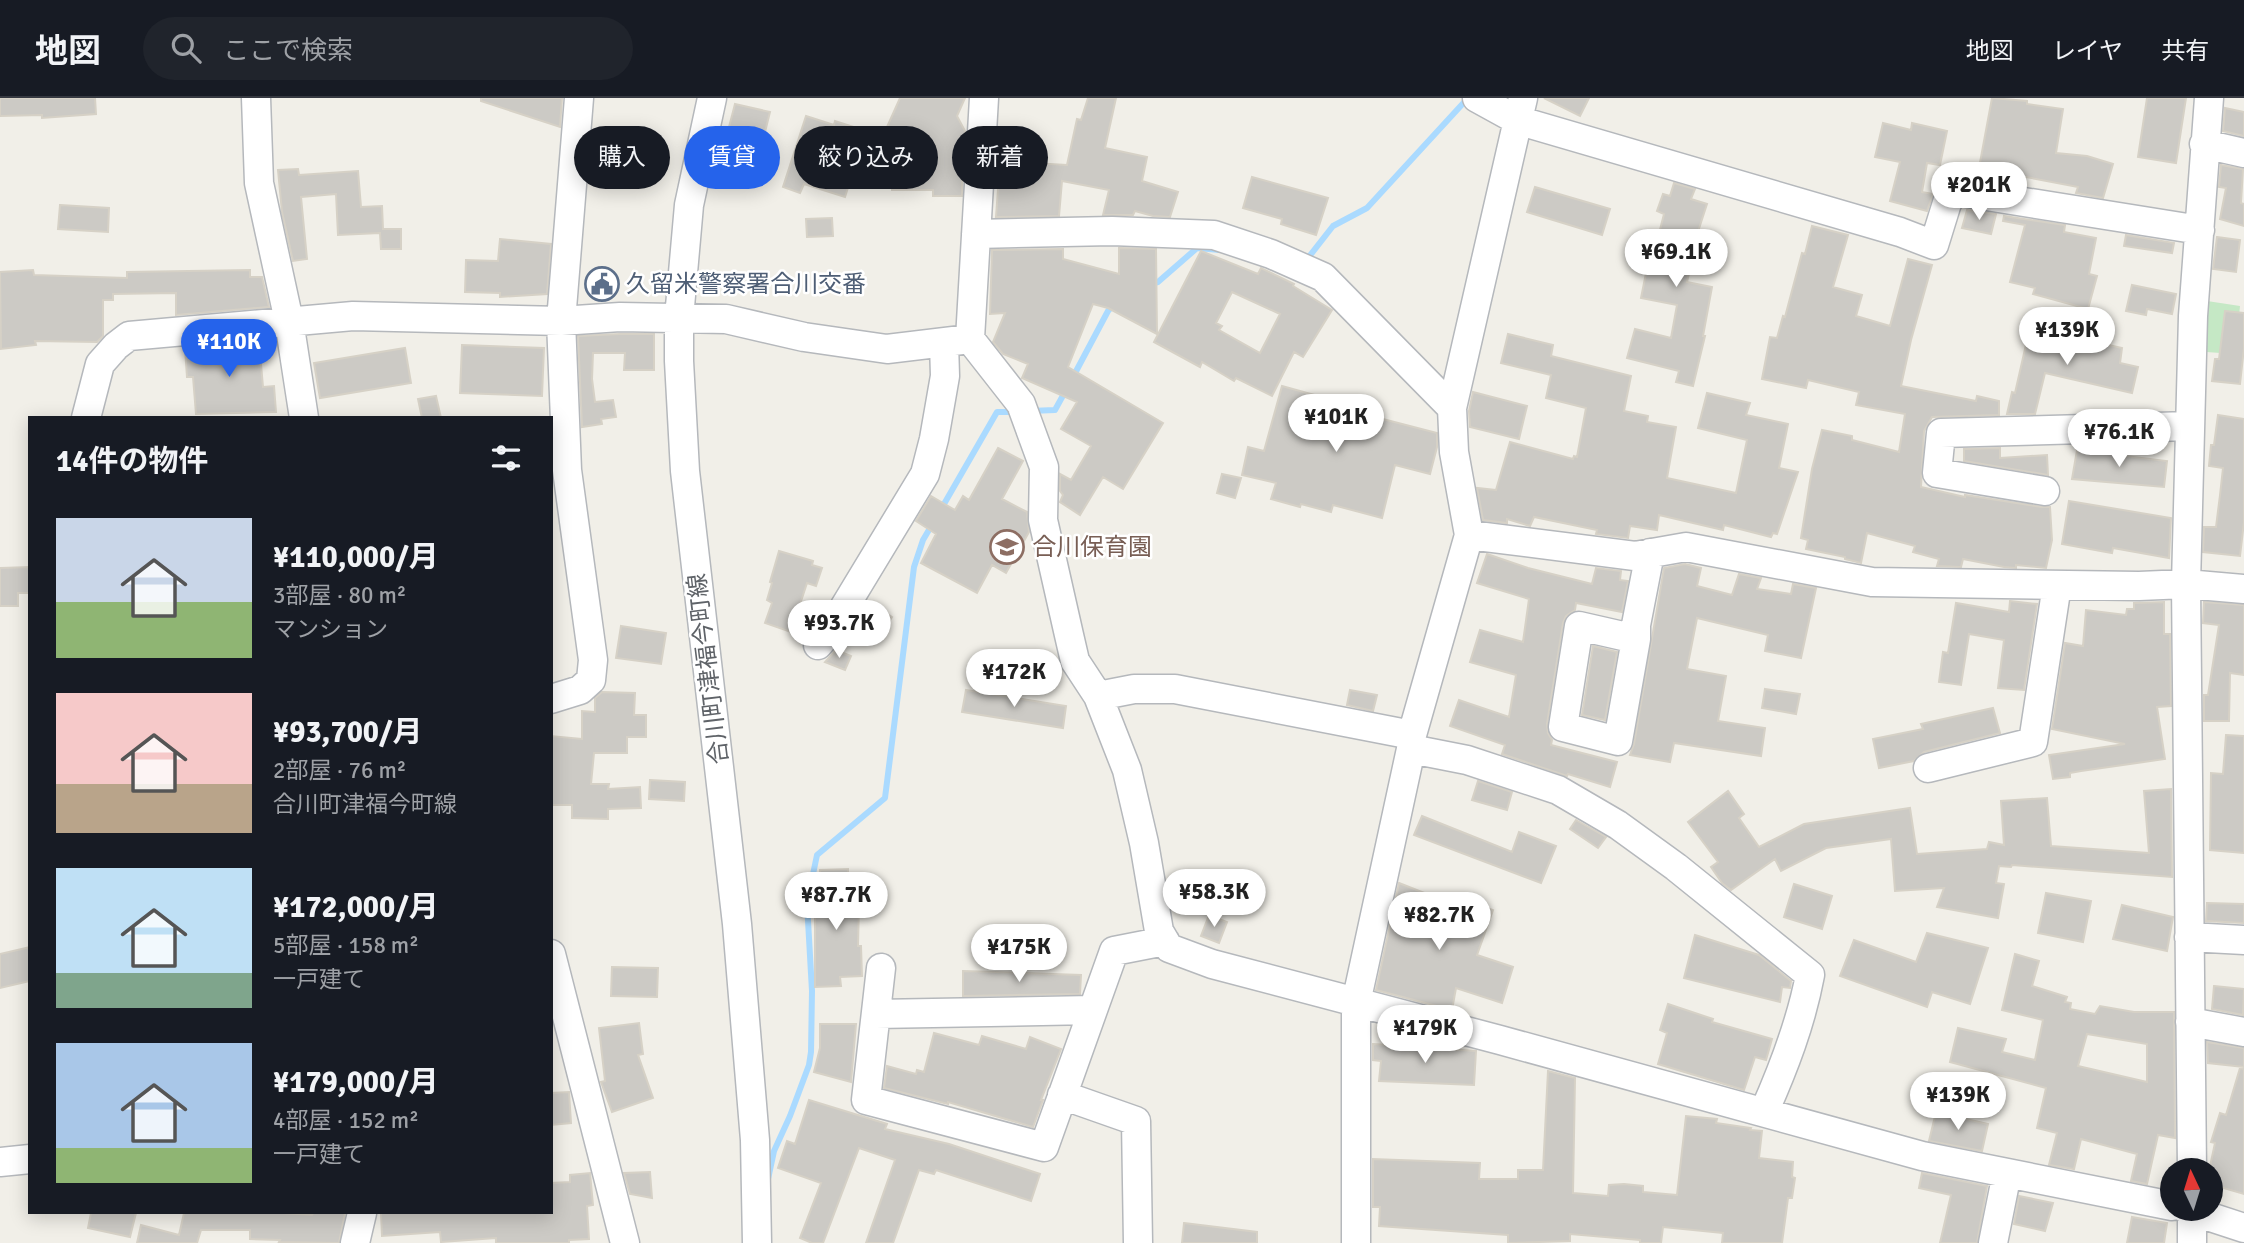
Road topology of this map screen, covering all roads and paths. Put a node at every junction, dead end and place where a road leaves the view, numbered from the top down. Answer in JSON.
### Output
{"nodes":[{"id":1,"x":256,"y":98,"type":"edge"},
{"id":2,"x":579,"y":98,"type":"edge"},
{"id":3,"x":712,"y":98,"type":"edge"},
{"id":4,"x":984,"y":98,"type":"edge"},
{"id":5,"x":1477,"y":98,"type":"edge"},
{"id":6,"x":2209,"y":98,"type":"edge"},
{"id":7,"x":1520,"y":109,"type":"edge"},
{"id":8,"x":2204,"y":144,"type":"junction"},
{"id":9,"x":2244,"y":153,"type":"edge"},
{"id":10,"x":2200,"y":230,"type":"junction"},
{"id":11,"x":976,"y":234,"type":"junction"},
{"id":12,"x":679,"y":317,"type":"junction"},
{"id":13,"x":289,"y":321,"type":"junction"},
{"id":14,"x":561,"y":321,"type":"junction"},
{"id":15,"x":957,"y":341,"type":"junction"},
{"id":16,"x":1452,"y":408,"type":"junction"},
{"id":17,"x":87,"y":416,"type":"edge"},
{"id":18,"x":304,"y":416,"type":"edge"},
{"id":19,"x":2190,"y":426,"type":"junction"},
{"id":20,"x":2045,"y":491,"type":"dead end"},
{"id":21,"x":1469,"y":535,"type":"junction"},
{"id":22,"x":1650,"y":553,"type":"junction"},
{"id":23,"x":2056,"y":584,"type":"junction"},
{"id":24,"x":2186,"y":584,"type":"junction"},
{"id":25,"x":2244,"y":589,"type":"edge"},
{"id":26,"x":1636,"y":639,"type":"dead end"},
{"id":27,"x":818,"y":645,"type":"dead end"},
{"id":28,"x":1098,"y":696,"type":"junction"},
{"id":29,"x":553,"y":698,"type":"edge"},
{"id":30,"x":1412,"y":742,"type":"junction"},
{"id":31,"x":1928,"y":768,"type":"dead end"},
{"id":32,"x":2189,"y":937,"type":"junction"},
{"id":33,"x":2244,"y":940,"type":"edge"},
{"id":34,"x":1165,"y":941,"type":"junction"},
{"id":35,"x":553,"y":962,"type":"edge"},
{"id":36,"x":881,"y":968,"type":"dead end"},
{"id":37,"x":1356,"y":1003,"type":"junction"},
{"id":38,"x":1093,"y":1010,"type":"junction"},
{"id":39,"x":876,"y":1014,"type":"junction"},
{"id":40,"x":2190,"y":1022,"type":"junction"},
{"id":41,"x":2244,"y":1032,"type":"edge"},
{"id":42,"x":1062,"y":1096,"type":"junction"},
{"id":43,"x":1764,"y":1112,"type":"junction"},
{"id":44,"x":2192,"y":1158,"type":"edge"},
{"id":45,"x":2007,"y":1173,"type":"junction"},
{"id":46,"x":2160,"y":1204,"type":"edge"},
{"id":47,"x":362,"y":1214,"type":"edge"},
{"id":48,"x":2222,"y":1221,"type":"edge"},
{"id":49,"x":2188,"y":1222,"type":"edge"},
{"id":50,"x":2244,"y":1228,"type":"edge"},
{"id":51,"x":355,"y":1243,"type":"edge"},
{"id":52,"x":625,"y":1243,"type":"edge"},
{"id":53,"x":757,"y":1243,"type":"edge"},
{"id":54,"x":1138,"y":1243,"type":"edge"},
{"id":55,"x":1356,"y":1243,"type":"edge"},
{"id":56,"x":1993,"y":1243,"type":"edge"},
{"id":57,"x":2192,"y":1243,"type":"edge"}],
"edges":[{"from":1,"to":13,"type":"street"},
{"from":2,"to":14,"type":"street"},
{"from":3,"to":12,"type":"street","name":"合川町津福今町線"},
{"from":4,"to":11,"type":"street"},
{"from":5,"to":7,"type":"street"},
{"from":6,"to":8,"type":"street"},
{"from":7,"to":10,"type":"street"},
{"from":7,"to":16,"type":"street"},
{"from":8,"to":9,"type":"street"},
{"from":8,"to":10,"type":"street"},
{"from":10,"to":19,"type":"street"},
{"from":11,"to":15,"type":"street"},
{"from":11,"to":16,"type":"street"},
{"from":12,"to":14,"type":"street"},
{"from":12,"to":15,"type":"street"},
{"from":12,"to":53,"type":"street","name":"合川町津福今町線"},
{"from":13,"to":14,"type":"street"},
{"from":13,"to":17,"type":"street"},
{"from":13,"to":18,"type":"street"},
{"from":14,"to":29,"type":"street"},
{"from":15,"to":27,"type":"street"},
{"from":15,"to":28,"type":"street"},
{"from":16,"to":21,"type":"street"},
{"from":19,"to":20,"type":"street"},
{"from":19,"to":24,"type":"street"},
{"from":21,"to":22,"type":"street"},
{"from":21,"to":30,"type":"street"},
{"from":22,"to":23,"type":"street"},
{"from":22,"to":26,"type":"street"},
{"from":23,"to":24,"type":"street"},
{"from":23,"to":31,"type":"street"},
{"from":24,"to":25,"type":"street"},
{"from":24,"to":32,"type":"street"},
{"from":28,"to":30,"type":"street"},
{"from":28,"to":34,"type":"street"},
{"from":30,"to":37,"type":"street"},
{"from":30,"to":43,"type":"street"},
{"from":32,"to":33,"type":"street"},
{"from":32,"to":40,"type":"street"},
{"from":34,"to":37,"type":"street"},
{"from":34,"to":38,"type":"street"},
{"from":35,"to":52,"type":"street"},
{"from":36,"to":39,"type":"street"},
{"from":37,"to":43,"type":"street"},
{"from":37,"to":55,"type":"street"},
{"from":38,"to":39,"type":"street"},
{"from":38,"to":42,"type":"street"},
{"from":39,"to":42,"type":"street"},
{"from":40,"to":41,"type":"street"},
{"from":40,"to":44,"type":"street"},
{"from":42,"to":54,"type":"street"},
{"from":43,"to":45,"type":"street"},
{"from":45,"to":46,"type":"street"},
{"from":45,"to":56,"type":"street"},
{"from":47,"to":51,"type":"street"},
{"from":48,"to":50,"type":"street"},
{"from":49,"to":57,"type":"street"}]}
